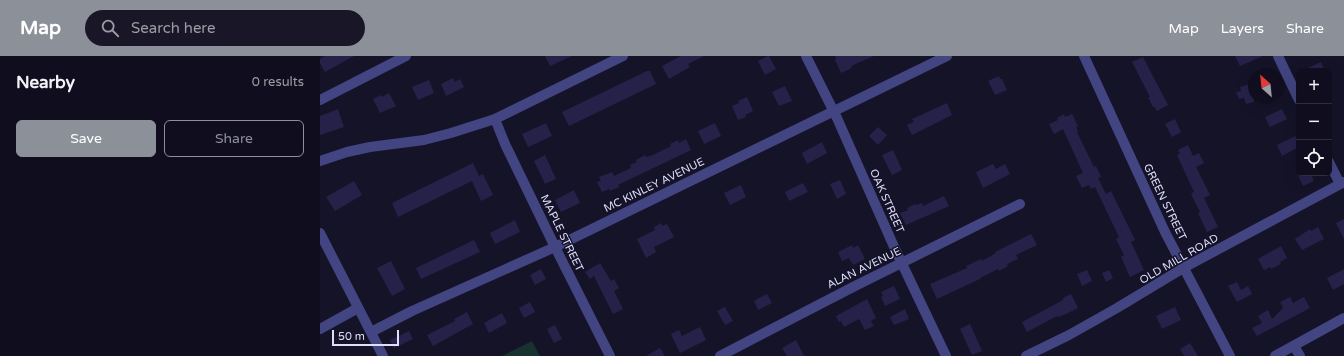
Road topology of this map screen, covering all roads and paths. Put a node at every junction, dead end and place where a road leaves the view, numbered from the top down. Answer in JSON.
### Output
{"nodes":[{"id":1,"x":406,"y":56,"type":"edge"},
{"id":2,"x":623,"y":56,"type":"edge"},
{"id":3,"x":806,"y":56,"type":"edge"},
{"id":4,"x":947,"y":56,"type":"edge"},
{"id":5,"x":1084,"y":56,"type":"edge"},
{"id":6,"x":1278,"y":56,"type":"edge"},
{"id":7,"x":1296,"y":94,"type":"edge"},
{"id":8,"x":320,"y":100,"type":"edge"},
{"id":9,"x":834,"y":111,"type":"junction"},
{"id":10,"x":495,"y":119,"type":"junction"},
{"id":11,"x":320,"y":161,"type":"edge"},
{"id":12,"x":1332,"y":167,"type":"edge"},
{"id":13,"x":1342,"y":183,"type":"edge"},
{"id":14,"x":1020,"y":204,"type":"dead end"},
{"id":15,"x":320,"y":233,"type":"edge"},
{"id":16,"x":555,"y":247,"type":"junction"},
{"id":17,"x":902,"y":263,"type":"junction"},
{"id":18,"x":1185,"y":268,"type":"junction"},
{"id":19,"x":358,"y":308,"type":"junction"},
{"id":20,"x":1344,"y":318,"type":"edge"},
{"id":21,"x":320,"y":329,"type":"edge"},
{"id":22,"x":371,"y":332,"type":"junction"},
{"id":23,"x":1294,"y":346,"type":"junction"},
{"id":24,"x":383,"y":356,"type":"edge"},
{"id":25,"x":610,"y":356,"type":"edge"},
{"id":26,"x":720,"y":356,"type":"edge"},
{"id":27,"x":946,"y":356,"type":"edge"},
{"id":28,"x":1026,"y":356,"type":"edge"},
{"id":29,"x":1230,"y":356,"type":"edge"},
{"id":30,"x":1275,"y":356,"type":"edge"},
{"id":31,"x":1300,"y":356,"type":"edge"}],
"edges":[{"from":1,"to":8,"type":"street"},
{"from":2,"to":10,"type":"street"},
{"from":3,"to":9,"type":"street","name":"OAK STREET"},
{"from":4,"to":9,"type":"street","name":"MC KINLEY AVENUE"},
{"from":5,"to":18,"type":"street","name":"GREEN STREET"},
{"from":6,"to":7,"type":"street"},
{"from":9,"to":16,"type":"street","name":"MC KINLEY AVENUE"},
{"from":9,"to":17,"type":"street","name":"OAK STREET"},
{"from":10,"to":11,"type":"street"},
{"from":10,"to":16,"type":"street","name":"MAPLE STREET"},
{"from":12,"to":13,"type":"street"},
{"from":13,"to":18,"type":"street","name":"OLD MILL ROAD"},
{"from":14,"to":17,"type":"street","name":"ALAN AVENUE"},
{"from":15,"to":19,"type":"street"},
{"from":16,"to":22,"type":"street","name":"MC KINLEY AVENUE"},
{"from":16,"to":25,"type":"street","name":"MAPLE STREET"},
{"from":17,"to":26,"type":"street","name":"ALAN AVENUE"},
{"from":17,"to":27,"type":"street","name":"OAK STREET"},
{"from":18,"to":28,"type":"street","name":"OLD MILL ROAD"},
{"from":18,"to":29,"type":"street","name":"GREEN STREET"},
{"from":19,"to":21,"type":"street"},
{"from":19,"to":22,"type":"street"},
{"from":20,"to":23,"type":"street"},
{"from":22,"to":24,"type":"street"},
{"from":23,"to":30,"type":"street"},
{"from":23,"to":31,"type":"street"}]}
